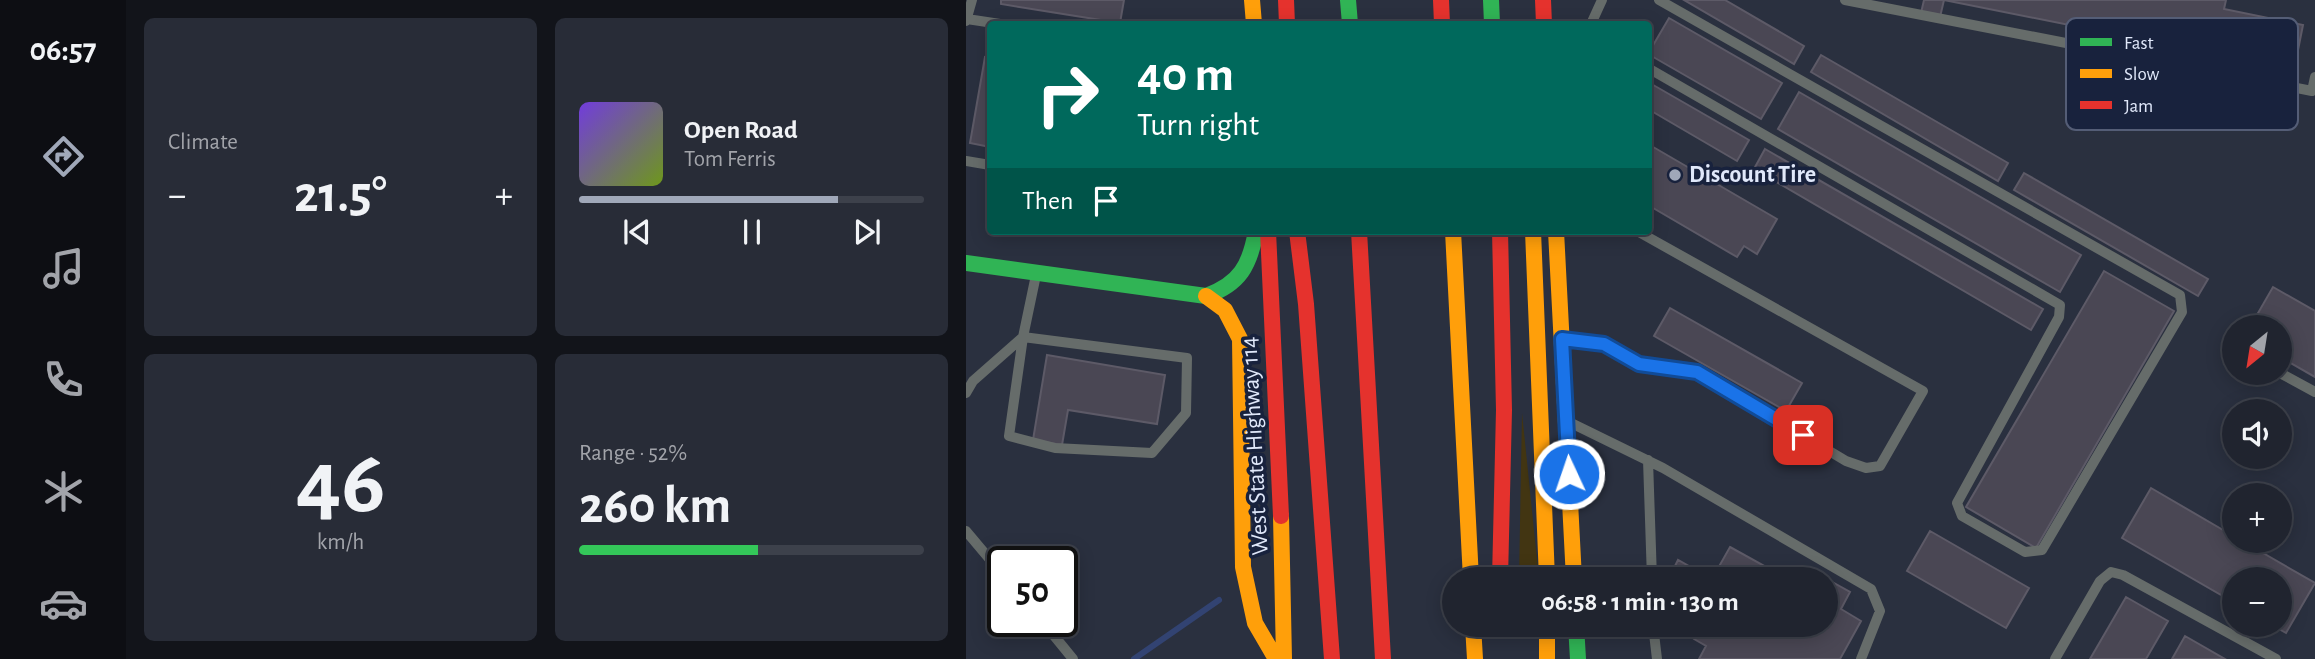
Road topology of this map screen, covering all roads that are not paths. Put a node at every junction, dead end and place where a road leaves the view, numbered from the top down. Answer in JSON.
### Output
{"nodes":[{"id":1,"x":972,"y":0,"type":"edge"},
{"id":2,"x":1252,"y":0,"type":"edge"},
{"id":3,"x":1286,"y":0,"type":"edge"},
{"id":4,"x":1348,"y":0,"type":"edge"},
{"id":5,"x":1441,"y":0,"type":"edge"},
{"id":6,"x":1491,"y":0,"type":"edge"},
{"id":7,"x":1543,"y":0,"type":"edge"},
{"id":8,"x":1602,"y":0,"type":"edge"},
{"id":9,"x":1659,"y":0,"type":"edge"},
{"id":10,"x":1845,"y":0,"type":"edge"},
{"id":11,"x":966,"y":20,"type":"edge"},
{"id":12,"x":1254,"y":21,"type":"edge"},
{"id":13,"x":1287,"y":21,"type":"edge"},
{"id":14,"x":1350,"y":21,"type":"edge"},
{"id":15,"x":1442,"y":21,"type":"edge"},
{"id":16,"x":1492,"y":21,"type":"edge"},
{"id":17,"x":1544,"y":21,"type":"edge"},
{"id":18,"x":1592,"y":21,"type":"edge"},
{"id":19,"x":987,"y":22,"type":"edge"},
{"id":20,"x":2066,"y":43,"type":"edge"},
{"id":21,"x":1652,"y":70,"type":"edge"},
{"id":22,"x":2315,"y":77,"type":"edge"},
{"id":23,"x":2298,"y":88,"type":"edge"},
{"id":24,"x":966,"y":161,"type":"edge"},
{"id":25,"x":987,"y":164,"type":"edge"},
{"id":26,"x":1255,"y":235,"type":"edge"},
{"id":27,"x":1268,"y":235,"type":"edge"},
{"id":28,"x":1297,"y":235,"type":"edge"},
{"id":29,"x":1359,"y":235,"type":"edge"},
{"id":30,"x":1453,"y":235,"type":"edge"},
{"id":31,"x":1500,"y":235,"type":"edge"},
{"id":32,"x":1533,"y":235,"type":"edge"},
{"id":33,"x":1556,"y":235,"type":"edge"},
{"id":34,"x":1644,"y":235,"type":"edge"},
{"id":35,"x":966,"y":263,"type":"edge"},
{"id":36,"x":1037,"y":272,"type":"junction"},
{"id":37,"x":1206,"y":296,"type":"junction"},
{"id":38,"x":1023,"y":337,"type":"junction"},
{"id":39,"x":1562,"y":339,"type":"junction"},
{"id":40,"x":2292,"y":380,"type":"edge"},
{"id":41,"x":2315,"y":392,"type":"edge"},
{"id":42,"x":966,"y":393,"type":"edge"},
{"id":43,"x":1566,"y":420,"type":"junction"},
{"id":44,"x":1648,"y":460,"type":"junction"},
{"id":45,"x":966,"y":531,"type":"edge"},
{"id":46,"x":987,"y":556,"type":"edge"},
{"id":47,"x":1470,"y":567,"type":"edge"},
{"id":48,"x":1500,"y":567,"type":"edge"},
{"id":49,"x":1547,"y":567,"type":"edge"},
{"id":50,"x":1573,"y":567,"type":"edge"},
{"id":51,"x":1652,"y":567,"type":"edge"},
{"id":52,"x":1055,"y":637,"type":"edge"},
{"id":53,"x":1474,"y":637,"type":"edge"},
{"id":54,"x":1547,"y":637,"type":"edge"},
{"id":55,"x":1577,"y":637,"type":"edge"},
{"id":56,"x":1654,"y":637,"type":"edge"},
{"id":57,"x":1073,"y":659,"type":"edge"},
{"id":58,"x":1276,"y":659,"type":"edge"},
{"id":59,"x":1284,"y":659,"type":"edge"},
{"id":60,"x":1332,"y":659,"type":"edge"},
{"id":61,"x":1383,"y":659,"type":"edge"},
{"id":62,"x":1475,"y":659,"type":"edge"},
{"id":63,"x":1547,"y":659,"type":"edge"},
{"id":64,"x":1578,"y":659,"type":"edge"},
{"id":65,"x":1657,"y":659,"type":"edge"},
{"id":66,"x":1861,"y":659,"type":"edge"},
{"id":67,"x":2055,"y":659,"type":"edge"},
{"id":68,"x":2276,"y":659,"type":"edge"}],
"edges":[{"from":1,"to":11,"type":"lane"},
{"from":2,"to":12,"type":"main road"},
{"from":3,"to":13,"type":"main road"},
{"from":4,"to":14,"type":"main road"},
{"from":5,"to":15,"type":"main road"},
{"from":6,"to":16,"type":"main road"},
{"from":7,"to":17,"type":"main road"},
{"from":8,"to":18,"type":"lane"},
{"from":9,"to":21,"type":"lane"},
{"from":10,"to":20,"type":"lane"},
{"from":11,"to":19,"type":"lane"},
{"from":22,"to":23,"type":"lane"},
{"from":24,"to":25,"type":"lane"},
{"from":26,"to":37,"type":"main road"},
{"from":27,"to":59,"type":"main road","name":"West State Highway 114"},
{"from":28,"to":60,"type":"main road"},
{"from":29,"to":61,"type":"main road"},
{"from":30,"to":47,"type":"main road"},
{"from":31,"to":48,"type":"main road"},
{"from":32,"to":49,"type":"main road"},
{"from":33,"to":39,"type":"main road"},
{"from":34,"to":39,"type":"lane"},
{"from":35,"to":36,"type":"main road"},
{"from":36,"to":37,"type":"main road"},
{"from":36,"to":38,"type":"lane"},
{"from":37,"to":58,"type":"main road"},
{"from":38,"to":38,"type":"lane"},
{"from":38,"to":42,"type":"lane"},
{"from":39,"to":43,"type":"main road"},
{"from":40,"to":41,"type":"lane"},
{"from":43,"to":44,"type":"lane"},
{"from":43,"to":50,"type":"main road"},
{"from":44,"to":51,"type":"lane"},
{"from":44,"to":66,"type":"lane"},
{"from":45,"to":46,"type":"lane"},
{"from":52,"to":57,"type":"lane"},
{"from":53,"to":62,"type":"main road"},
{"from":54,"to":63,"type":"main road"},
{"from":55,"to":64,"type":"main road"},
{"from":56,"to":65,"type":"lane"},
{"from":67,"to":68,"type":"lane"}]}
